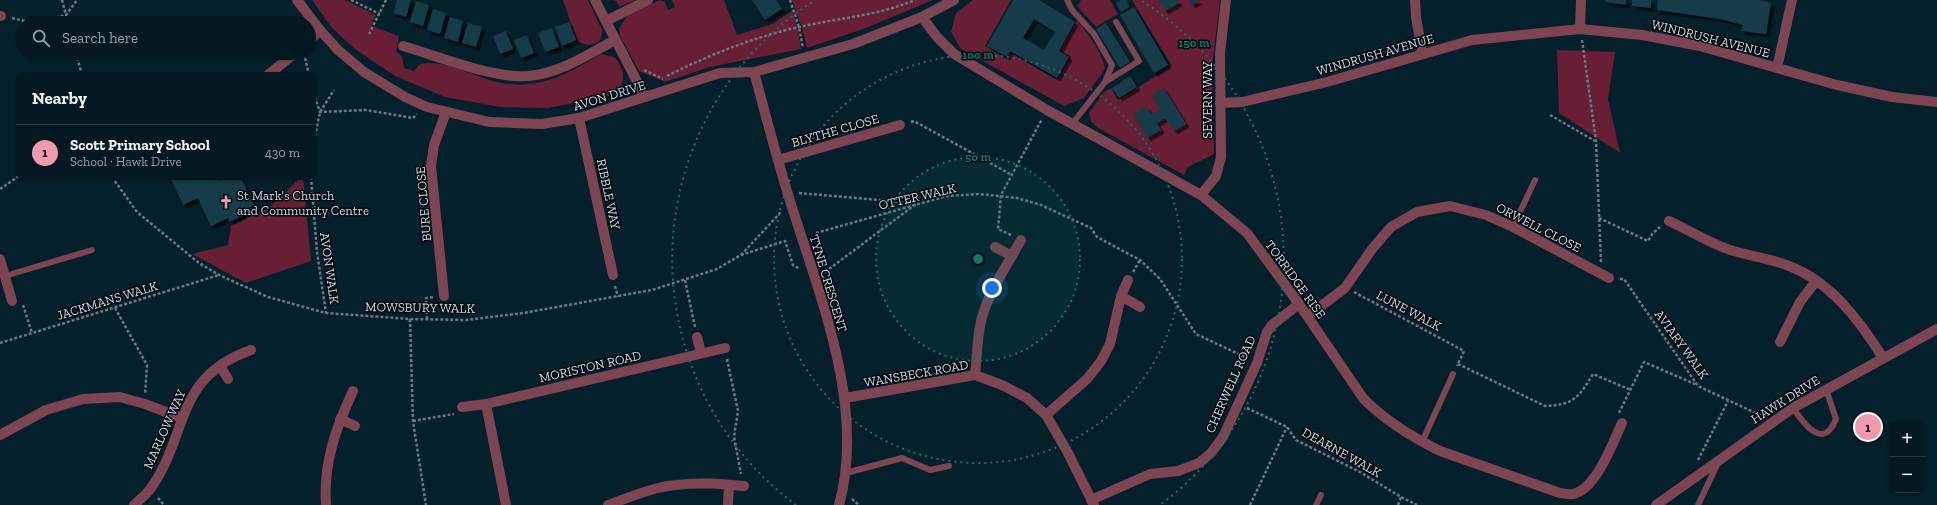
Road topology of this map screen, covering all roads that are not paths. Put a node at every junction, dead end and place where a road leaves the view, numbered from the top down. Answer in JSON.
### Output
{"nodes":[{"id":1,"x":297,"y":0,"type":"edge"},
{"id":2,"x":595,"y":0,"type":"edge"},
{"id":3,"x":648,"y":0,"type":"edge"},
{"id":4,"x":954,"y":0,"type":"edge"},
{"id":5,"x":1068,"y":0,"type":"edge"},
{"id":6,"x":1226,"y":0,"type":"edge"},
{"id":7,"x":1415,"y":0,"type":"edge"},
{"id":8,"x":1581,"y":0,"type":"edge"},
{"id":9,"x":1792,"y":0,"type":"edge"},
{"id":10,"x":309,"y":16,"type":"edge"},
{"id":11,"x":922,"y":17,"type":"junction"},
{"id":12,"x":606,"y":21,"type":"junction"},
{"id":13,"x":1116,"y":22,"type":"dead end"},
{"id":14,"x":316,"y":25,"type":"edge"},
{"id":15,"x":1580,"y":29,"type":"junction"},
{"id":16,"x":320,"y":30,"type":"junction"},
{"id":17,"x":316,"y":34,"type":"edge"},
{"id":18,"x":615,"y":40,"type":"junction"},
{"id":19,"x":403,"y":46,"type":"dead end"},
{"id":20,"x":1422,"y":53,"type":"junction"},
{"id":21,"x":286,"y":60,"type":"edge"},
{"id":22,"x":1777,"y":68,"type":"junction"},
{"id":23,"x":272,"y":72,"type":"edge"},
{"id":24,"x":754,"y":72,"type":"junction"},
{"id":25,"x":1105,"y":82,"type":"junction"},
{"id":26,"x":645,"y":97,"type":"junction"},
{"id":27,"x":1937,"y":102,"type":"edge"},
{"id":28,"x":1220,"y":103,"type":"junction"},
{"id":29,"x":446,"y":112,"type":"junction"},
{"id":30,"x":579,"y":118,"type":"junction"},
{"id":31,"x":1072,"y":124,"type":"junction"},
{"id":32,"x":900,"y":125,"type":"road end"},
{"id":33,"x":778,"y":160,"type":"junction"},
{"id":34,"x":1535,"y":180,"type":"dead end"},
{"id":35,"x":1201,"y":195,"type":"junction"},
{"id":36,"x":1669,"y":221,"type":"road end"},
{"id":37,"x":1513,"y":226,"type":"junction"},
{"id":38,"x":1020,"y":240,"type":"road end"},
{"id":39,"x":995,"y":247,"type":"dead end"},
{"id":40,"x":92,"y":250,"type":"dead end"},
{"id":41,"x":1012,"y":256,"type":"junction"},
{"id":42,"x":0,"y":259,"type":"edge"},
{"id":43,"x":613,"y":275,"type":"dead end"},
{"id":44,"x":5,"y":276,"type":"junction"},
{"id":45,"x":1609,"y":278,"type":"road end"},
{"id":46,"x":1128,"y":280,"type":"dead end"},
{"id":47,"x":1816,"y":281,"type":"junction"},
{"id":48,"x":444,"y":296,"type":"road end"},
{"id":49,"x":1121,"y":296,"type":"junction"},
{"id":50,"x":12,"y":301,"type":"road end"},
{"id":51,"x":1299,"y":304,"type":"junction"},
{"id":52,"x":1140,"y":307,"type":"dead end"},
{"id":53,"x":1308,"y":316,"type":"junction"},
{"id":54,"x":1937,"y":329,"type":"edge"},
{"id":55,"x":697,"y":337,"type":"road end"},
{"id":56,"x":1780,"y":342,"type":"dead end"},
{"id":57,"x":725,"y":348,"type":"road end"},
{"id":58,"x":251,"y":350,"type":"dead end"},
{"id":59,"x":701,"y":353,"type":"junction"},
{"id":60,"x":1884,"y":358,"type":"junction"},
{"id":61,"x":220,"y":366,"type":"junction"},
{"id":62,"x":1453,"y":374,"type":"road end"},
{"id":63,"x":975,"y":375,"type":"junction"},
{"id":64,"x":228,"y":379,"type":"dead end"},
{"id":65,"x":1826,"y":389,"type":"junction"},
{"id":66,"x":353,"y":391,"type":"dead end"},
{"id":67,"x":845,"y":398,"type":"junction"},
{"id":68,"x":486,"y":404,"type":"junction"},
{"id":69,"x":462,"y":407,"type":"road end"},
{"id":70,"x":1793,"y":408,"type":"junction"},
{"id":71,"x":1046,"y":415,"type":"junction"},
{"id":72,"x":182,"y":418,"type":"junction"},
{"id":73,"x":340,"y":419,"type":"junction"},
{"id":74,"x":1622,"y":423,"type":"road end"},
{"id":75,"x":355,"y":426,"type":"dead end"},
{"id":76,"x":0,"y":435,"type":"edge"},
{"id":77,"x":1422,"y":442,"type":"junction"},
{"id":78,"x":1721,"y":458,"type":"junction"},
{"id":79,"x":949,"y":466,"type":"dead end"},
{"id":80,"x":846,"y":473,"type":"junction"},
{"id":81,"x":729,"y":485,"type":"junction"},
{"id":82,"x":744,"y":486,"type":"road end"},
{"id":83,"x":1321,"y":495,"type":"dead end"},
{"id":84,"x":1092,"y":502,"type":"edge"},
{"id":85,"x":728,"y":504,"type":"dead end"},
{"id":86,"x":134,"y":505,"type":"edge"},
{"id":87,"x":326,"y":505,"type":"edge"},
{"id":88,"x":506,"y":505,"type":"edge"},
{"id":89,"x":608,"y":505,"type":"edge"},
{"id":90,"x":839,"y":505,"type":"edge"},
{"id":91,"x":1316,"y":505,"type":"edge"},
{"id":92,"x":1656,"y":505,"type":"edge"},
{"id":93,"x":1698,"y":505,"type":"edge"}],
"edges":[{"from":1,"to":10,"type":"street","name":"AVON DRIVE"},
{"from":2,"to":12,"type":"street"},
{"from":3,"to":12,"type":"street"},
{"from":4,"to":11,"type":"street","name":"AVON DRIVE"},
{"from":5,"to":25,"type":"lane"},
{"from":6,"to":28,"type":"street","name":"SEVERN WAY"},
{"from":7,"to":20,"type":"street"},
{"from":8,"to":15,"type":"street"},
{"from":9,"to":22,"type":"street"},
{"from":11,"to":24,"type":"street","name":"AVON DRIVE"},
{"from":11,"to":31,"type":"street","name":"TORRIDGE RISE"},
{"from":12,"to":18,"type":"street"},
{"from":13,"to":25,"type":"lane"},
{"from":14,"to":16,"type":"street","name":"AVON DRIVE"},
{"from":15,"to":20,"type":"street","name":"WINDRUSH AVENUE"},
{"from":15,"to":22,"type":"street","name":"WINDRUSH AVENUE"},
{"from":16,"to":17,"type":"street"},
{"from":16,"to":29,"type":"street","name":"AVON DRIVE"},
{"from":18,"to":19,"type":"street"},
{"from":18,"to":26,"type":"street"},
{"from":20,"to":28,"type":"street","name":"WINDRUSH AVENUE"},
{"from":21,"to":23,"type":"street"},
{"from":22,"to":27,"type":"street","name":"WINDRUSH AVENUE"},
{"from":24,"to":26,"type":"street","name":"AVON DRIVE"},
{"from":24,"to":33,"type":"street","name":"TYNE CRESCENT"},
{"from":25,"to":31,"type":"lane"},
{"from":26,"to":30,"type":"street","name":"AVON DRIVE"},
{"from":28,"to":35,"type":"street","name":"SEVERN WAY"},
{"from":29,"to":30,"type":"street","name":"AVON DRIVE"},
{"from":29,"to":48,"type":"street","name":"BURE CLOSE"},
{"from":30,"to":43,"type":"street","name":"RIBBLE WAY"},
{"from":31,"to":35,"type":"street","name":"TORRIDGE RISE"},
{"from":32,"to":33,"type":"street","name":"BLYTHE CLOSE"},
{"from":33,"to":67,"type":"street","name":"TYNE CRESCENT"},
{"from":34,"to":37,"type":"lane"},
{"from":35,"to":51,"type":"street","name":"TORRIDGE RISE"},
{"from":36,"to":47,"type":"street"},
{"from":37,"to":45,"type":"street","name":"ORWELL CLOSE"},
{"from":37,"to":53,"type":"street","name":"ORWELL CLOSE"},
{"from":38,"to":41,"type":"street"},
{"from":39,"to":41,"type":"street"},
{"from":40,"to":44,"type":"lane"},
{"from":41,"to":63,"type":"street"},
{"from":42,"to":44,"type":"street"},
{"from":44,"to":50,"type":"street"},
{"from":46,"to":49,"type":"street"},
{"from":47,"to":56,"type":"street"},
{"from":47,"to":60,"type":"street"},
{"from":49,"to":52,"type":"street"},
{"from":49,"to":71,"type":"street"},
{"from":51,"to":53,"type":"street","name":"TORRIDGE RISE"},
{"from":51,"to":84,"type":"street","name":"CHERWELL ROAD"},
{"from":53,"to":77,"type":"street","name":"TORRIDGE RISE"},
{"from":54,"to":60,"type":"street","name":"HAWK DRIVE"},
{"from":55,"to":59,"type":"street"},
{"from":57,"to":59,"type":"street","name":"MORISTON ROAD"},
{"from":58,"to":61,"type":"street","name":"MARLOW WAY"},
{"from":59,"to":68,"type":"street","name":"MORISTON ROAD"},
{"from":60,"to":65,"type":"street","name":"HAWK DRIVE"},
{"from":61,"to":64,"type":"street"},
{"from":61,"to":72,"type":"street","name":"MARLOW WAY"},
{"from":62,"to":77,"type":"lane"},
{"from":63,"to":67,"type":"street","name":"WANSBECK ROAD"},
{"from":63,"to":71,"type":"street","name":"WANSBECK ROAD"},
{"from":65,"to":70,"type":"street","name":"HAWK DRIVE"},
{"from":65,"to":70,"type":"lane"},
{"from":66,"to":73,"type":"street"},
{"from":67,"to":80,"type":"street","name":"TYNE CRESCENT"},
{"from":68,"to":69,"type":"street","name":"MORISTON ROAD"},
{"from":68,"to":88,"type":"street"},
{"from":70,"to":78,"type":"street","name":"HAWK DRIVE"},
{"from":71,"to":84,"type":"street","name":"WANSBECK ROAD"},
{"from":72,"to":76,"type":"street"},
{"from":72,"to":86,"type":"street","name":"MARLOW WAY"},
{"from":73,"to":75,"type":"street"},
{"from":73,"to":87,"type":"street"},
{"from":74,"to":77,"type":"street","name":"TORRIDGE RISE"},
{"from":78,"to":92,"type":"street","name":"HAWK DRIVE"},
{"from":78,"to":93,"type":"lane"},
{"from":79,"to":80,"type":"lane"},
{"from":80,"to":90,"type":"street","name":"TYNE CRESCENT"},
{"from":81,"to":82,"type":"street"},
{"from":81,"to":85,"type":"street"},
{"from":81,"to":89,"type":"street"},
{"from":83,"to":91,"type":"lane"}]}
